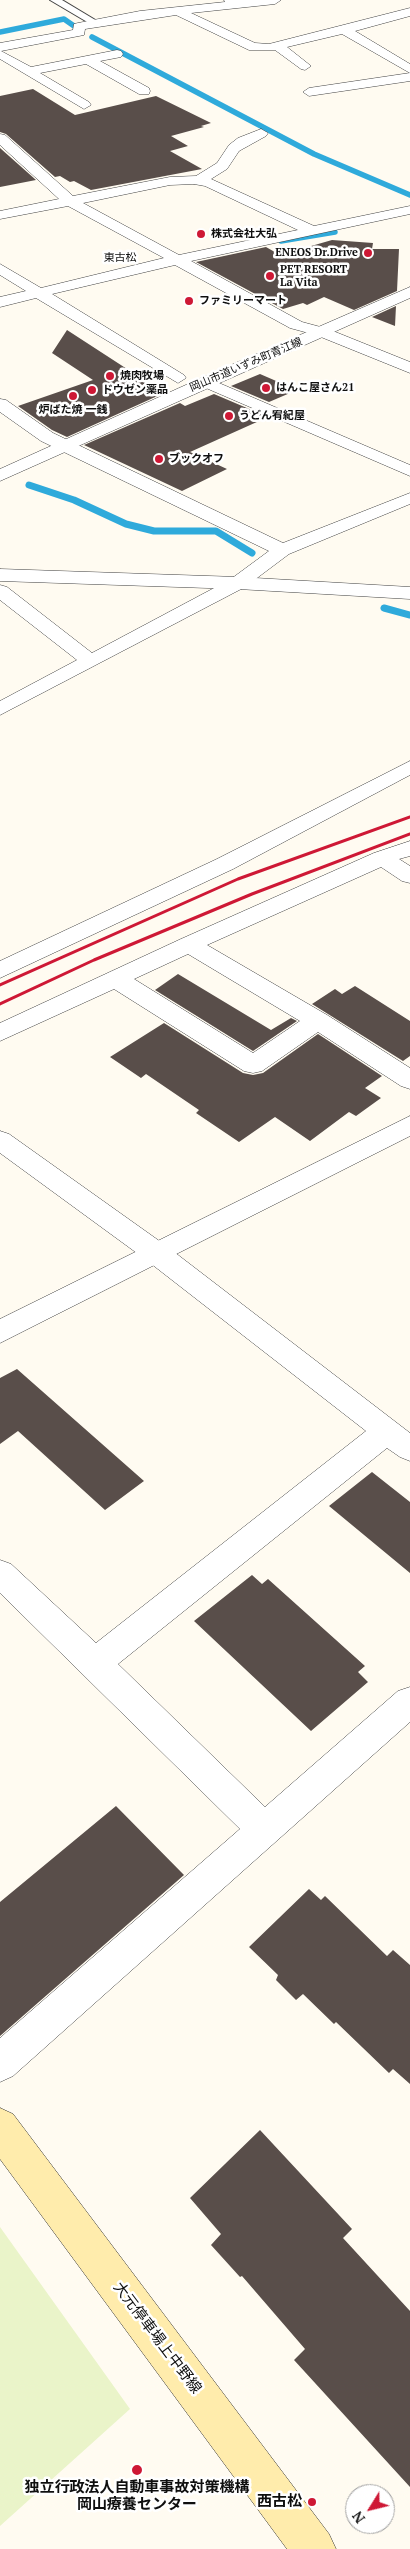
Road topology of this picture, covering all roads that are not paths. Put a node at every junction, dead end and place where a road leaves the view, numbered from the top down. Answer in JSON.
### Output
{"nodes":[{"id":1,"x":55,"y":0,"type":"edge"},
{"id":2,"x":275,"y":0,"type":"edge"},
{"id":3,"x":233,"y":2,"type":"edge"},
{"id":4,"x":178,"y":11,"type":"junction"},
{"id":5,"x":410,"y":12,"type":"edge"},
{"id":6,"x":97,"y":24,"type":"junction"},
{"id":7,"x":344,"y":30,"type":"junction"},
{"id":8,"x":277,"y":46,"type":"junction"},
{"id":9,"x":0,"y":47,"type":"edge"},
{"id":10,"x":0,"y":54,"type":"edge"},
{"id":11,"x":117,"y":54,"type":"dead end"},
{"id":12,"x":88,"y":60,"type":"junction"},
{"id":13,"x":305,"y":66,"type":"dead end"},
{"id":14,"x":410,"y":69,"type":"edge"},
{"id":15,"x":27,"y":72,"type":"junction"},
{"id":16,"x":410,"y":77,"type":"edge"},
{"id":17,"x":144,"y":92,"type":"dead end"},
{"id":18,"x":309,"y":92,"type":"dead end"},
{"id":19,"x":84,"y":105,"type":"dead end"},
{"id":20,"x":260,"y":133,"type":"dead end"},
{"id":21,"x":0,"y":138,"type":"edge"},
{"id":22,"x":198,"y":181,"type":"junction"},
{"id":23,"x":70,"y":201,"type":"junction"},
{"id":24,"x":410,"y":210,"type":"edge"},
{"id":25,"x":0,"y":215,"type":"edge"},
{"id":26,"x":384,"y":216,"type":"junction"},
{"id":27,"x":410,"y":225,"type":"edge"},
{"id":28,"x":315,"y":232,"type":"junction"},
{"id":29,"x":176,"y":260,"type":"junction"},
{"id":30,"x":0,"y":269,"type":"edge"},
{"id":31,"x":410,"y":292,"type":"edge"},
{"id":32,"x":38,"y":293,"type":"junction"},
{"id":33,"x":0,"y":302,"type":"edge"},
{"id":34,"x":322,"y":313,"type":"dead end"},
{"id":35,"x":296,"y":325,"type":"junction"},
{"id":36,"x":322,"y":332,"type":"junction"},
{"id":37,"x":410,"y":368,"type":"edge"},
{"id":38,"x":178,"y":378,"type":"junction"},
{"id":39,"x":205,"y":382,"type":"junction"},
{"id":40,"x":0,"y":404,"type":"edge"},
{"id":41,"x":39,"y":440,"type":"junction"},
{"id":42,"x":65,"y":446,"type":"junction"},
{"id":43,"x":410,"y":471,"type":"edge"},
{"id":44,"x":0,"y":476,"type":"edge"},
{"id":45,"x":410,"y":498,"type":"edge"},
{"id":46,"x":282,"y":550,"type":"junction"},
{"id":47,"x":0,"y":575,"type":"edge"},
{"id":48,"x":238,"y":583,"type":"junction"},
{"id":49,"x":0,"y":591,"type":"edge"},
{"id":50,"x":410,"y":593,"type":"edge"},
{"id":51,"x":90,"y":661,"type":"junction"},
{"id":52,"x":0,"y":709,"type":"edge"},
{"id":53,"x":410,"y":767,"type":"edge"},
{"id":54,"x":410,"y":848,"type":"edge"},
{"id":55,"x":382,"y":858,"type":"junction"},
{"id":56,"x":410,"y":876,"type":"edge"},
{"id":57,"x":189,"y":944,"type":"junction"},
{"id":58,"x":0,"y":970,"type":"edge"},
{"id":59,"x":114,"y":978,"type":"junction"},
{"id":60,"x":318,"y":1021,"type":"junction"},
{"id":61,"x":0,"y":1033,"type":"edge"},
{"id":62,"x":410,"y":1080,"type":"edge"},
{"id":63,"x":410,"y":1125,"type":"edge"},
{"id":64,"x":0,"y":1140,"type":"edge"},
{"id":65,"x":155,"y":1252,"type":"junction"},
{"id":66,"x":0,"y":1332,"type":"edge"},
{"id":67,"x":386,"y":1432,"type":"junction"},
{"id":68,"x":410,"y":1449,"type":"edge"},
{"id":69,"x":0,"y":1573,"type":"edge"},
{"id":70,"x":95,"y":1663,"type":"junction"},
{"id":71,"x":410,"y":1701,"type":"edge"},
{"id":72,"x":264,"y":1830,"type":"junction"},
{"id":73,"x":0,"y":2063,"type":"edge"},
{"id":74,"x":0,"y":2127,"type":"edge"},
{"id":75,"x":314,"y":2549,"type":"edge"}],
"edges":[{"from":1,"to":6,"type":"lane"},
{"from":2,"to":3,"type":"street"},
{"from":3,"to":4,"type":"street"},
{"from":4,"to":6,"type":"street"},
{"from":4,"to":8,"type":"street"},
{"from":5,"to":7,"type":"street"},
{"from":6,"to":9,"type":"street"},
{"from":7,"to":8,"type":"street"},
{"from":7,"to":14,"type":"street"},
{"from":8,"to":13,"type":"street"},
{"from":10,"to":15,"type":"street"},
{"from":11,"to":12,"type":"street"},
{"from":12,"to":15,"type":"street"},
{"from":12,"to":17,"type":"street"},
{"from":15,"to":19,"type":"street"},
{"from":16,"to":18,"type":"street"},
{"from":20,"to":22,"type":"street"},
{"from":21,"to":23,"type":"street"},
{"from":22,"to":23,"type":"street"},
{"from":22,"to":28,"type":"street"},
{"from":23,"to":25,"type":"street"},
{"from":23,"to":29,"type":"street"},
{"from":24,"to":26,"type":"street"},
{"from":26,"to":27,"type":"street"},
{"from":26,"to":28,"type":"street"},
{"from":28,"to":29,"type":"street"},
{"from":29,"to":32,"type":"street"},
{"from":29,"to":35,"type":"street"},
{"from":30,"to":32,"type":"street"},
{"from":31,"to":36,"type":"street","name":"岡山市道いずみ町青江線"},
{"from":32,"to":33,"type":"street"},
{"from":32,"to":38,"type":"street"},
{"from":34,"to":35,"type":"street","name":"岡山市道いずみ町青江線"},
{"from":35,"to":36,"type":"street"},
{"from":35,"to":38,"type":"street","name":"岡山市道いずみ町青江線"},
{"from":36,"to":37,"type":"street"},
{"from":36,"to":39,"type":"street","name":"岡山市道いずみ町青江線"},
{"from":38,"to":41,"type":"street","name":"岡山市道いずみ町青江線"},
{"from":39,"to":42,"type":"street","name":"岡山市道いずみ町青江線"},
{"from":39,"to":43,"type":"street"},
{"from":40,"to":41,"type":"street"},
{"from":41,"to":42,"type":"street"},
{"from":42,"to":44,"type":"street","name":"岡山市道いずみ町青江線"},
{"from":42,"to":46,"type":"street"},
{"from":45,"to":46,"type":"street"},
{"from":46,"to":48,"type":"street"},
{"from":47,"to":48,"type":"street"},
{"from":48,"to":50,"type":"street"},
{"from":48,"to":51,"type":"street"},
{"from":49,"to":51,"type":"street"},
{"from":51,"to":52,"type":"street"},
{"from":53,"to":58,"type":"street"},
{"from":54,"to":55,"type":"street"},
{"from":55,"to":56,"type":"street"},
{"from":55,"to":57,"type":"street"},
{"from":57,"to":59,"type":"street"},
{"from":57,"to":60,"type":"street"},
{"from":59,"to":60,"type":"street"},
{"from":59,"to":61,"type":"street"},
{"from":60,"to":62,"type":"street"},
{"from":63,"to":65,"type":"street"},
{"from":64,"to":65,"type":"street"},
{"from":65,"to":66,"type":"street"},
{"from":65,"to":67,"type":"street"},
{"from":67,"to":68,"type":"street"},
{"from":67,"to":70,"type":"street"},
{"from":69,"to":70,"type":"street"},
{"from":70,"to":72,"type":"street"},
{"from":71,"to":72,"type":"street"},
{"from":72,"to":73,"type":"street"},
{"from":74,"to":75,"type":"main road","name":"大元停車場上中野線"}]}
